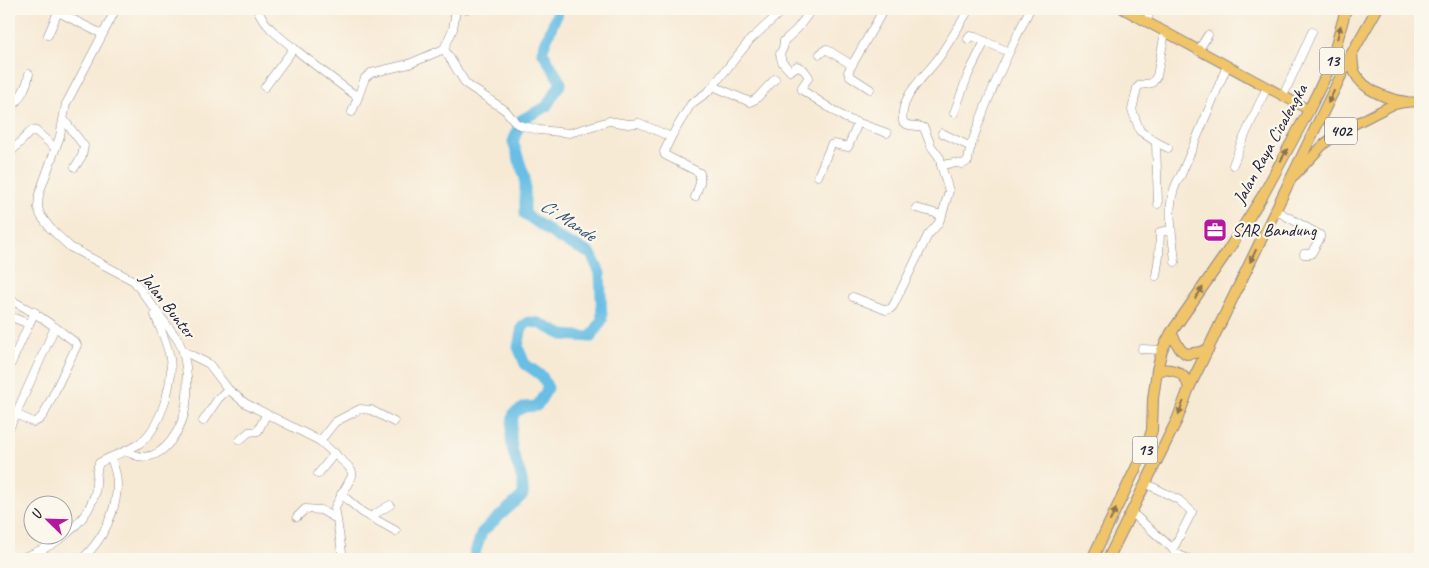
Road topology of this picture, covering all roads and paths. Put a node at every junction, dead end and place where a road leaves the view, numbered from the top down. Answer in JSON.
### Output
{"nodes":[{"id":1,"x":116,"y":9,"type":"edge"},
{"id":2,"x":257,"y":9,"type":"edge"},
{"id":3,"x":456,"y":9,"type":"edge"},
{"id":4,"x":784,"y":9,"type":"edge"},
{"id":5,"x":812,"y":9,"type":"edge"},
{"id":6,"x":884,"y":9,"type":"edge"},
{"id":7,"x":969,"y":9,"type":"edge"},
{"id":8,"x":1030,"y":9,"type":"edge"},
{"id":9,"x":1123,"y":9,"type":"edge"},
{"id":10,"x":1151,"y":9,"type":"edge"},
{"id":11,"x":1346,"y":9,"type":"edge"},
{"id":12,"x":1377,"y":9,"type":"edge"},
{"id":13,"x":1146,"y":22,"type":"junction"},
{"id":14,"x":1165,"y":32,"type":"junction"},
{"id":15,"x":1312,"y":32,"type":"dead end"},
{"id":16,"x":102,"y":34,"type":"junction"},
{"id":17,"x":48,"y":35,"type":"dead end"},
{"id":18,"x":1208,"y":35,"type":"dead end"},
{"id":19,"x":968,"y":39,"type":"dead end"},
{"id":20,"x":985,"y":41,"type":"junction"},
{"id":21,"x":294,"y":48,"type":"junction"},
{"id":22,"x":444,"y":49,"type":"junction"},
{"id":23,"x":1198,"y":50,"type":"junction"},
{"id":24,"x":1008,"y":52,"type":"junction"},
{"id":25,"x":1352,"y":53,"type":"junction"},
{"id":26,"x":820,"y":54,"type":"dead end"},
{"id":27,"x":852,"y":65,"type":"junction"},
{"id":28,"x":1227,"y":66,"type":"junction"},
{"id":29,"x":28,"y":74,"type":"dead end"},
{"id":30,"x":775,"y":79,"type":"dead end"},
{"id":31,"x":713,"y":86,"type":"junction"},
{"id":32,"x":265,"y":87,"type":"dead end"},
{"id":33,"x":1267,"y":87,"type":"junction"},
{"id":34,"x":870,"y":89,"type":"dead end"},
{"id":35,"x":1283,"y":96,"type":"junction"},
{"id":36,"x":358,"y":97,"type":"junction"},
{"id":37,"x":1406,"y":102,"type":"junction"},
{"id":38,"x":1420,"y":102,"type":"edge"},
{"id":39,"x":1309,"y":110,"type":"junction"},
{"id":40,"x":9,"y":112,"type":"edge"},
{"id":41,"x":352,"y":112,"type":"dead end"},
{"id":42,"x":954,"y":113,"type":"dead end"},
{"id":43,"x":64,"y":120,"type":"junction"},
{"id":44,"x":858,"y":123,"type":"junction"},
{"id":45,"x":886,"y":133,"type":"dead end"},
{"id":46,"x":942,"y":133,"type":"dead end"},
{"id":47,"x":671,"y":137,"type":"junction"},
{"id":48,"x":1156,"y":142,"type":"junction"},
{"id":49,"x":970,"y":147,"type":"junction"},
{"id":50,"x":55,"y":148,"type":"junction"},
{"id":51,"x":1168,"y":148,"type":"dead end"},
{"id":52,"x":9,"y":154,"type":"edge"},
{"id":53,"x":1234,"y":165,"type":"dead end"},
{"id":54,"x":941,"y":166,"type":"junction"},
{"id":55,"x":75,"y":167,"type":"dead end"},
{"id":56,"x":818,"y":176,"type":"dead end"},
{"id":57,"x":1290,"y":181,"type":"junction"},
{"id":58,"x":696,"y":197,"type":"dead end"},
{"id":59,"x":1158,"y":204,"type":"dead end"},
{"id":60,"x":916,"y":208,"type":"dead end"},
{"id":61,"x":1275,"y":210,"type":"junction"},
{"id":62,"x":942,"y":215,"type":"junction"},
{"id":63,"x":1172,"y":230,"type":"junction"},
{"id":64,"x":1304,"y":254,"type":"dead end"},
{"id":65,"x":1175,"y":262,"type":"dead end"},
{"id":66,"x":1156,"y":276,"type":"dead end"},
{"id":67,"x":852,"y":297,"type":"dead end"},
{"id":68,"x":9,"y":299,"type":"edge"},
{"id":69,"x":152,"y":306,"type":"junction"},
{"id":70,"x":35,"y":312,"type":"junction"},
{"id":71,"x":9,"y":316,"type":"edge"},
{"id":72,"x":29,"y":324,"type":"junction"},
{"id":73,"x":55,"y":326,"type":"junction"},
{"id":74,"x":1171,"y":333,"type":"junction"},
{"id":75,"x":1209,"y":348,"type":"junction"},
{"id":76,"x":1142,"y":349,"type":"dead end"},
{"id":77,"x":1162,"y":350,"type":"junction"},
{"id":78,"x":183,"y":351,"type":"junction"},
{"id":79,"x":9,"y":367,"type":"edge"},
{"id":80,"x":1157,"y":370,"type":"junction"},
{"id":81,"x":1189,"y":388,"type":"junction"},
{"id":82,"x":228,"y":389,"type":"junction"},
{"id":83,"x":12,"y":413,"type":"edge"},
{"id":84,"x":266,"y":415,"type":"junction"},
{"id":85,"x":202,"y":421,"type":"dead end"},
{"id":86,"x":394,"y":422,"type":"dead end"},
{"id":87,"x":9,"y":429,"type":"edge"},
{"id":88,"x":240,"y":440,"type":"dead end"},
{"id":89,"x":320,"y":441,"type":"junction"},
{"id":90,"x":127,"y":452,"type":"junction"},
{"id":91,"x":335,"y":453,"type":"junction"},
{"id":92,"x":111,"y":458,"type":"junction"},
{"id":93,"x":318,"y":474,"type":"dead end"},
{"id":94,"x":1145,"y":483,"type":"junction"},
{"id":95,"x":341,"y":494,"type":"junction"},
{"id":96,"x":390,"y":505,"type":"dead end"},
{"id":97,"x":1130,"y":512,"type":"junction"},
{"id":98,"x":297,"y":517,"type":"dead end"},
{"id":99,"x":370,"y":517,"type":"junction"},
{"id":100,"x":335,"y":518,"type":"junction"},
{"id":101,"x":396,"y":531,"type":"dead end"},
{"id":102,"x":1176,"y":554,"type":"edge"},
{"id":103,"x":18,"y":559,"type":"edge"},
{"id":104,"x":82,"y":559,"type":"edge"},
{"id":105,"x":343,"y":559,"type":"edge"},
{"id":106,"x":1092,"y":559,"type":"edge"},
{"id":107,"x":1108,"y":559,"type":"edge"},
{"id":108,"x":1189,"y":559,"type":"edge"}],
"edges":[{"from":1,"to":16,"type":"street","name":"Jalan Bunter"},
{"from":2,"to":21,"type":"street"},
{"from":3,"to":22,"type":"street"},
{"from":4,"to":31,"type":"street"},
{"from":5,"to":44,"type":"street"},
{"from":6,"to":27,"type":"street"},
{"from":7,"to":54,"type":"street"},
{"from":8,"to":24,"type":"street"},
{"from":9,"to":13,"type":"main road","number":"402"},
{"from":10,"to":13,"type":"street"},
{"from":39,"to":11,"type":"highway","name":"Jalan Raya Cicalengka","number":"13","one_way":true},
{"from":12,"to":25,"type":"highway","name":"Jalan Raya Cicalengka","number":"13"},
{"from":13,"to":14,"type":"main road","number":"402"},
{"from":14,"to":23,"type":"main road","number":"402"},
{"from":14,"to":48,"type":"street"},
{"from":15,"to":35,"type":"street"},
{"from":16,"to":17,"type":"street"},
{"from":16,"to":43,"type":"street","name":"Jalan Bunter"},
{"from":18,"to":23,"type":"street"},
{"from":19,"to":20,"type":"street"},
{"from":20,"to":24,"type":"street"},
{"from":20,"to":42,"type":"street"},
{"from":21,"to":32,"type":"street"},
{"from":21,"to":36,"type":"street"},
{"from":22,"to":36,"type":"street"},
{"from":22,"to":47,"type":"street"},
{"from":23,"to":28,"type":"main road","number":"402"},
{"from":24,"to":49,"type":"street"},
{"from":25,"to":37,"type":"highway","number":"402"},
{"from":25,"to":57,"type":"highway","name":"Jalan Raya Cicalengka","number":"13","one_way":true},
{"from":26,"to":27,"type":"street"},
{"from":27,"to":34,"type":"street"},
{"from":28,"to":33,"type":"main road","number":"402"},
{"from":28,"to":63,"type":"street"},
{"from":29,"to":40,"type":"street"},
{"from":30,"to":31,"type":"street"},
{"from":31,"to":47,"type":"street"},
{"from":33,"to":35,"type":"main road","number":"402"},
{"from":33,"to":53,"type":"street"},
{"from":35,"to":39,"type":"main road","number":"402"},
{"from":36,"to":41,"type":"street"},
{"from":37,"to":38,"type":"main road","number":"402"},
{"from":37,"to":57,"type":"main road","number":"402"},
{"from":74,"to":39,"type":"highway","name":"Jalan Raya Cicalengka","number":"13","one_way":true},
{"from":43,"to":50,"type":"street","name":"Jalan Bunter"},
{"from":43,"to":55,"type":"street"},
{"from":44,"to":45,"type":"street"},
{"from":44,"to":56,"type":"street"},
{"from":46,"to":49,"type":"street"},
{"from":47,"to":58,"type":"street"},
{"from":48,"to":51,"type":"street"},
{"from":48,"to":59,"type":"street"},
{"from":49,"to":54,"type":"street"},
{"from":50,"to":52,"type":"street"},
{"from":50,"to":69,"type":"street","name":"Jalan Bunter"},
{"from":54,"to":62,"type":"street"},
{"from":57,"to":61,"type":"highway","name":"Jalan Raya Cicalengka","number":"13"},
{"from":60,"to":62,"type":"street"},
{"from":61,"to":64,"type":"street"},
{"from":61,"to":75,"type":"highway","name":"Jalan Raya Cicalengka","number":"13","one_way":true},
{"from":62,"to":67,"type":"street"},
{"from":63,"to":65,"type":"street"},
{"from":63,"to":66,"type":"street"},
{"from":68,"to":70,"type":"street"},
{"from":69,"to":78,"type":"street","name":"Jalan Bunter"},
{"from":69,"to":90,"type":"street"},
{"from":70,"to":72,"type":"street"},
{"from":70,"to":73,"type":"street"},
{"from":71,"to":72,"type":"street"},
{"from":72,"to":79,"type":"street"},
{"from":73,"to":83,"type":"street"},
{"from":73,"to":83,"type":"street"},
{"from":74,"to":75,"type":"highway"},
{"from":74,"to":77,"type":"highway","name":"Jalan Raya Cicalengka","number":"13"},
{"from":75,"to":81,"type":"highway","name":"Jalan Raya Cicalengka","number":"13"},
{"from":76,"to":77,"type":"street"},
{"from":77,"to":80,"type":"highway","name":"Jalan Raya Cicalengka","number":"13"},
{"from":78,"to":82,"type":"street","name":"Jalan Bunter"},
{"from":78,"to":90,"type":"street"},
{"from":80,"to":81,"type":"highway"},
{"from":106,"to":80,"type":"highway","name":"Jalan Raya Cicalengka","number":"13","one_way":true},
{"from":81,"to":94,"type":"highway","name":"Jalan Raya Cicalengka","number":"13","one_way":true},
{"from":82,"to":84,"type":"street","name":"Jalan Bunter"},
{"from":82,"to":85,"type":"street"},
{"from":83,"to":87,"type":"street"},
{"from":84,"to":88,"type":"street"},
{"from":84,"to":89,"type":"street","name":"Jalan Bunter"},
{"from":86,"to":89,"type":"street"},
{"from":89,"to":91,"type":"street","name":"Jalan Bunter"},
{"from":90,"to":92,"type":"street"},
{"from":91,"to":93,"type":"street"},
{"from":91,"to":95,"type":"street","name":"Jalan Bunter"},
{"from":92,"to":103,"type":"street"},
{"from":92,"to":104,"type":"street"},
{"from":94,"to":97,"type":"highway","name":"Jalan Raya Cicalengka","number":"13"},
{"from":94,"to":102,"type":"street"},
{"from":95,"to":99,"type":"street"},
{"from":95,"to":100,"type":"street","name":"Jalan Bunter"},
{"from":96,"to":99,"type":"street"},
{"from":97,"to":102,"type":"street"},
{"from":97,"to":107,"type":"highway","name":"Jalan Raya Cicalengka","number":"13"},
{"from":98,"to":100,"type":"street"},
{"from":99,"to":101,"type":"street"},
{"from":100,"to":105,"type":"street","name":"Jalan Bunter"},
{"from":102,"to":108,"type":"street"}]}
